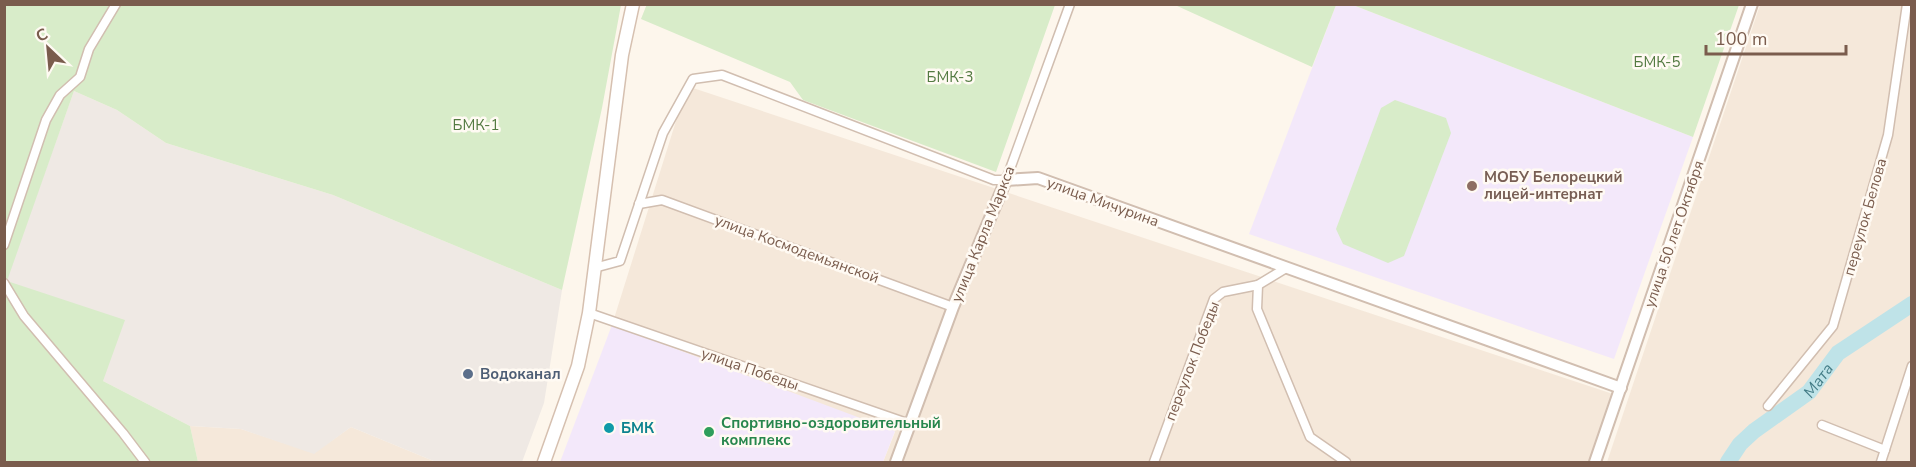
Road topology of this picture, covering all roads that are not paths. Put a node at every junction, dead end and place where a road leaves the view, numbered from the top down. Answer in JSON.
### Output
{"nodes":[{"id":1,"x":116,"y":4,"type":"edge"},
{"id":2,"x":633,"y":4,"type":"edge"},
{"id":3,"x":1070,"y":4,"type":"edge"},
{"id":4,"x":1752,"y":4,"type":"edge"},
{"id":5,"x":1907,"y":4,"type":"edge"},
{"id":6,"x":1006,"y":180,"type":"junction"},
{"id":7,"x":639,"y":204,"type":"junction"},
{"id":8,"x":4,"y":244,"type":"edge"},
{"id":9,"x":594,"y":268,"type":"junction"},
{"id":10,"x":1286,"y":268,"type":"junction"},
{"id":11,"x":4,"y":283,"type":"edge"},
{"id":12,"x":1257,"y":285,"type":"junction"},
{"id":13,"x":953,"y":307,"type":"junction"},
{"id":14,"x":590,"y":313,"type":"junction"},
{"id":15,"x":1911,"y":366,"type":"edge"},
{"id":16,"x":1622,"y":388,"type":"junction"},
{"id":17,"x":1768,"y":406,"type":"dead end"},
{"id":18,"x":910,"y":424,"type":"junction"},
{"id":19,"x":1822,"y":425,"type":"dead end"},
{"id":20,"x":1885,"y":450,"type":"junction"},
{"id":21,"x":145,"y":462,"type":"edge"},
{"id":22,"x":544,"y":462,"type":"edge"},
{"id":23,"x":896,"y":462,"type":"edge"},
{"id":24,"x":1154,"y":462,"type":"edge"},
{"id":25,"x":1346,"y":462,"type":"edge"},
{"id":26,"x":1596,"y":462,"type":"edge"},
{"id":27,"x":1881,"y":462,"type":"edge"}],
"edges":[{"from":1,"to":8,"type":"street"},
{"from":2,"to":9,"type":"main road"},
{"from":3,"to":6,"type":"street","name":"улица Карла Маркса"},
{"from":4,"to":16,"type":"street","name":"улица 50 лет Октября"},
{"from":5,"to":17,"type":"street","name":"переулок Белова"},
{"from":6,"to":7,"type":"street","name":"улица Мичурина"},
{"from":6,"to":10,"type":"street","name":"улица Мичурина"},
{"from":6,"to":13,"type":"street","name":"улица Карла Маркса"},
{"from":7,"to":9,"type":"street","name":"улица Мичурина"},
{"from":7,"to":13,"type":"street","name":"улица Космодемьянской"},
{"from":9,"to":14,"type":"main road"},
{"from":10,"to":12,"type":"street","name":"переулок Победы"},
{"from":10,"to":16,"type":"street","name":"улица Мичурина"},
{"from":11,"to":21,"type":"street"},
{"from":12,"to":24,"type":"street","name":"переулок Победы"},
{"from":12,"to":25,"type":"street"},
{"from":13,"to":18,"type":"street","name":"улица Карла Маркса"},
{"from":14,"to":18,"type":"street","name":"улица Победы"},
{"from":14,"to":22,"type":"main road"},
{"from":15,"to":20,"type":"street"},
{"from":16,"to":26,"type":"street","name":"улица 50 лет Октября"},
{"from":18,"to":23,"type":"street","name":"улица Карла Маркса"},
{"from":19,"to":20,"type":"street"},
{"from":20,"to":27,"type":"street"}]}
